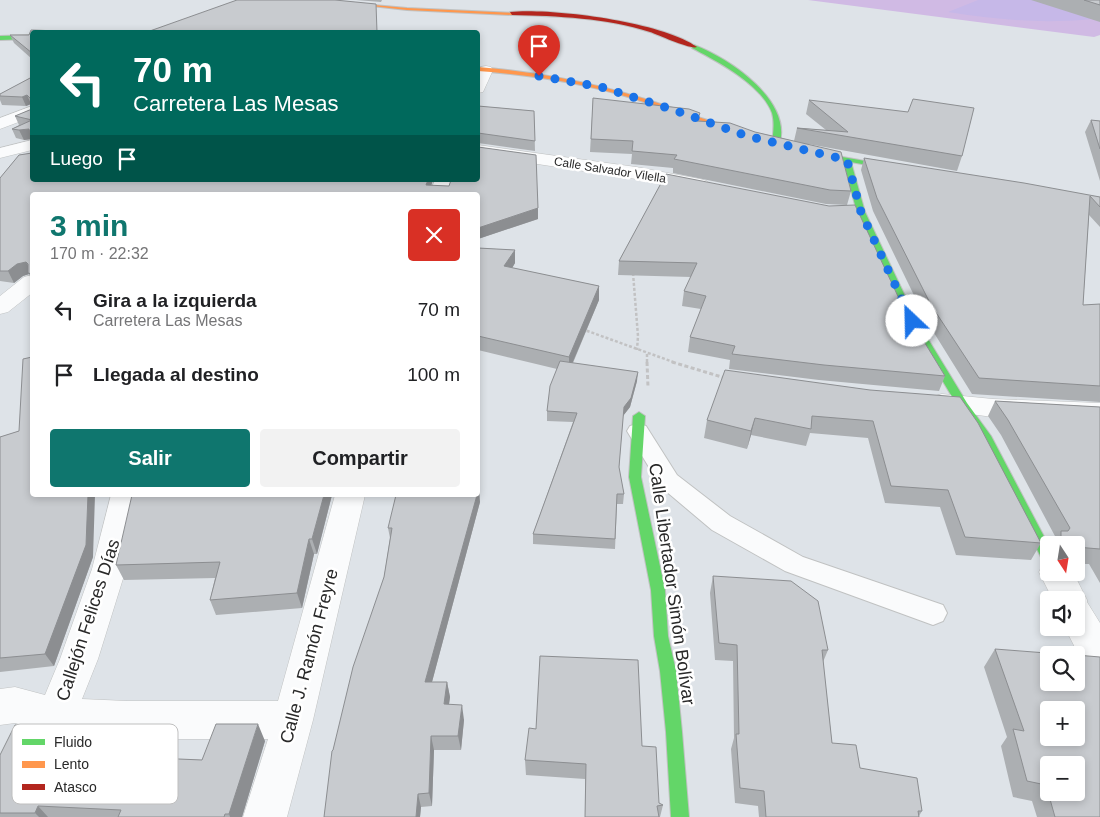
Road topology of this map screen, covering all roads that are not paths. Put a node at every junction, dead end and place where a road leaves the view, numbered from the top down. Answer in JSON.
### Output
{"nodes":[{"id":1,"x":320,"y":0,"type":"edge"},
{"id":2,"x":30,"y":37,"type":"edge"},
{"id":3,"x":0,"y":38,"type":"edge"},
{"id":4,"x":482,"y":69,"type":"edge"},
{"id":5,"x":30,"y":112,"type":"edge"},
{"id":6,"x":0,"y":124,"type":"edge"},
{"id":7,"x":747,"y":136,"type":"edge"},
{"id":8,"x":30,"y":146,"type":"edge"},
{"id":9,"x":480,"y":150,"type":"edge"},
{"id":10,"x":0,"y":153,"type":"edge"},
{"id":11,"x":847,"y":160,"type":"junction"},
{"id":12,"x":915,"y":171,"type":"edge"},
{"id":13,"x":720,"y":189,"type":"edge"},
{"id":14,"x":30,"y":284,"type":"edge"},
{"id":15,"x":0,"y":308,"type":"edge"},
{"id":16,"x":914,"y":400,"type":"edge"},
{"id":17,"x":962,"y":405,"type":"junction"},
{"id":18,"x":1100,"y":412,"type":"edge"},
{"id":19,"x":638,"y":424,"type":"joint"},
{"id":20,"x":126,"y":497,"type":"edge"},
{"id":21,"x":349,"y":497,"type":"edge"},
{"id":22,"x":1040,"y":541,"type":"edge"},
{"id":23,"x":933,"y":613,"type":"dead end"},
{"id":24,"x":1085,"y":630,"type":"edge"},
{"id":25,"x":1100,"y":659,"type":"edge"},
{"id":26,"x":0,"y":707,"type":"edge"},
{"id":27,"x":56,"y":716,"type":"junction"},
{"id":28,"x":293,"y":720,"type":"junction"},
{"id":29,"x":265,"y":817,"type":"edge"},
{"id":30,"x":680,"y":817,"type":"edge"}],
"edges":[{"from":1,"to":11,"type":"street"},
{"from":2,"to":3,"type":"street"},
{"from":4,"to":7,"type":"street"},
{"from":5,"to":6,"type":"street"},
{"from":8,"to":10,"type":"street"},
{"from":9,"to":13,"type":"street","name":"Calle Salvador Vilella"},
{"from":11,"to":12,"type":"street"},
{"from":11,"to":17,"type":"street"},
{"from":14,"to":15,"type":"street"},
{"from":16,"to":17,"type":"street"},
{"from":17,"to":18,"type":"street"},
{"from":17,"to":22,"type":"street"},
{"from":19,"to":23,"type":"lane"},
{"from":19,"to":30,"type":"street","name":"Calle Libertador Simón Bolívar"},
{"from":20,"to":27,"type":"street","name":"Callejón Felices Días"},
{"from":21,"to":28,"type":"street","name":"Calle J. Ramón Freyre"},
{"from":24,"to":25,"type":"street"},
{"from":26,"to":27,"type":"street"},
{"from":27,"to":28,"type":"street"},
{"from":28,"to":29,"type":"street","name":"Calle J. Ramón Freyre"}]}
